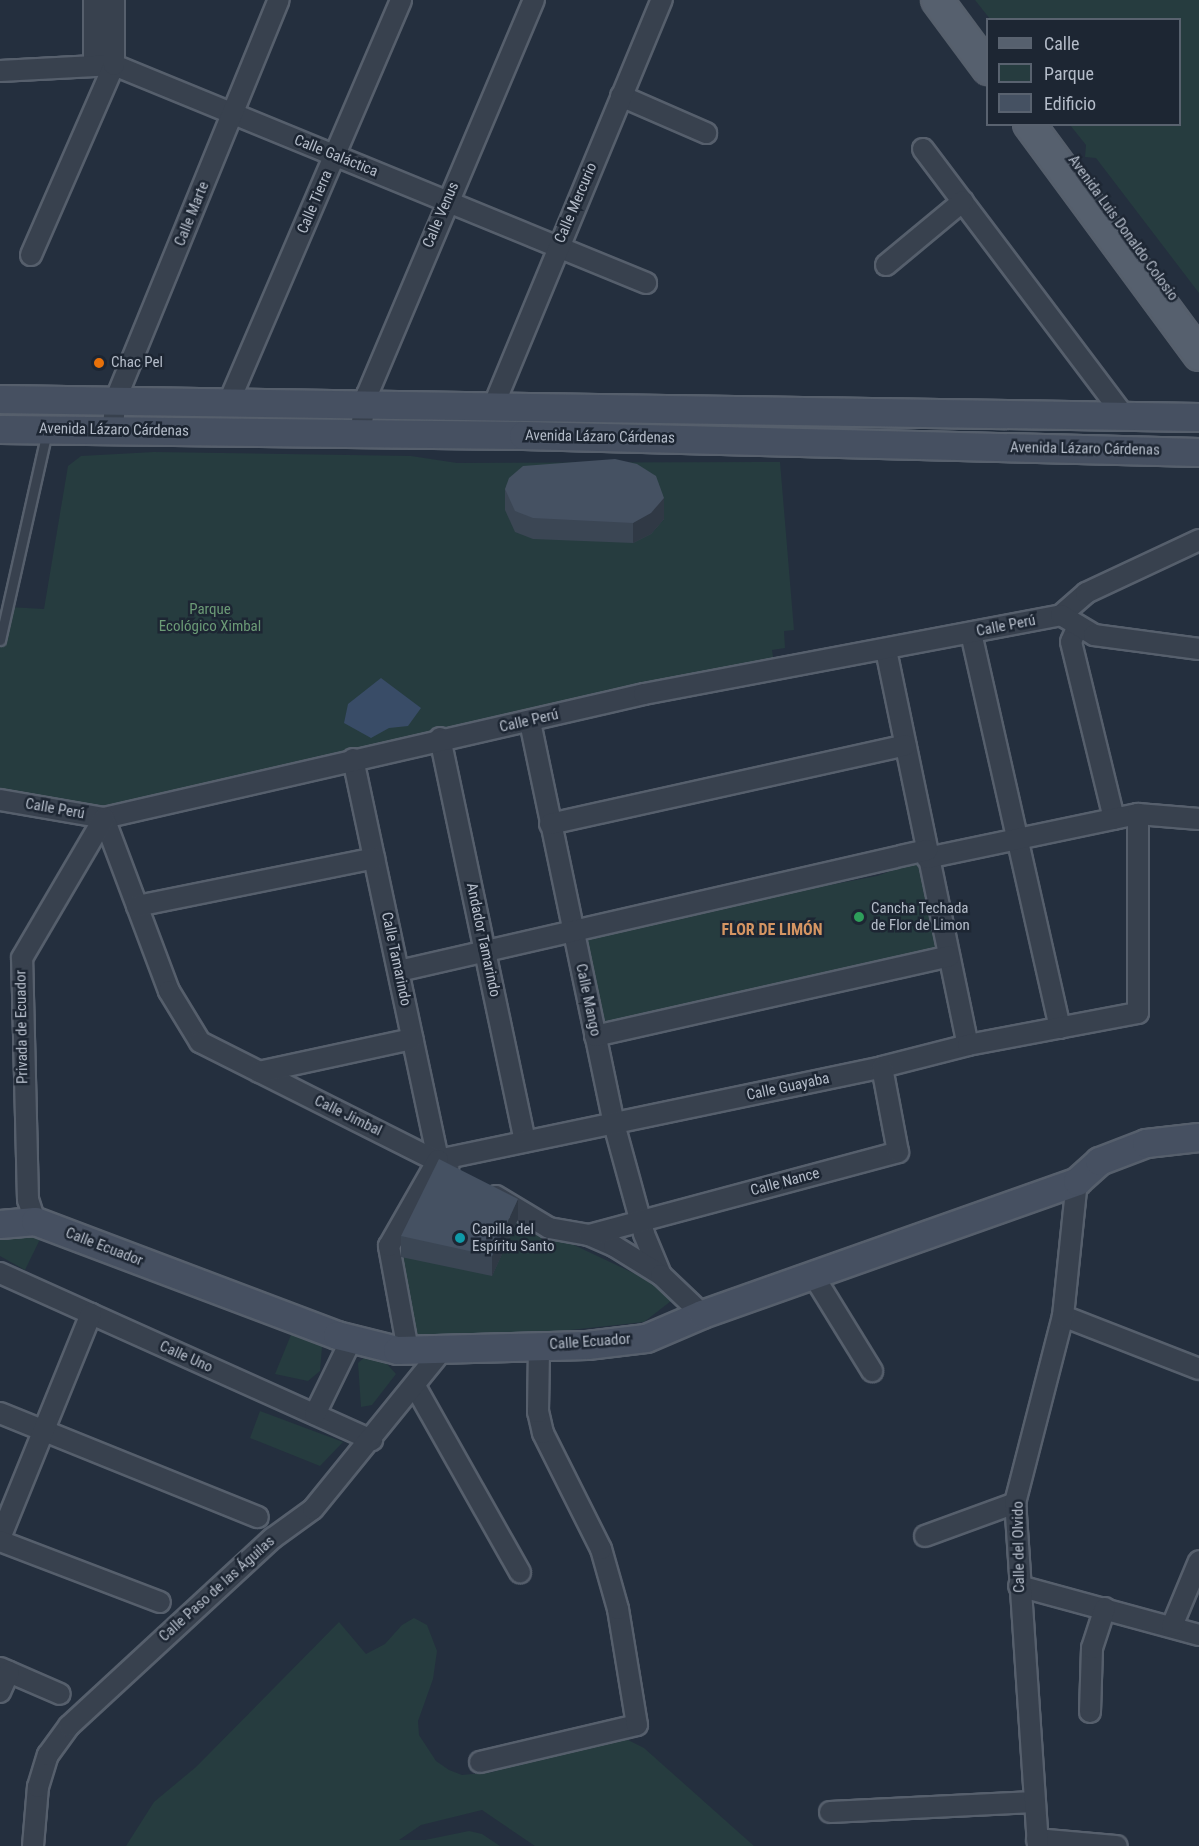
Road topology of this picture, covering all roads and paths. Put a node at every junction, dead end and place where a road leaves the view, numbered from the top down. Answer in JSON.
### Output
{"nodes":[{"id":1,"x":94,"y":0,"type":"edge"},
{"id":2,"x":114,"y":0,"type":"edge"},
{"id":3,"x":279,"y":0,"type":"edge"},
{"id":4,"x":401,"y":0,"type":"edge"},
{"id":5,"x":534,"y":0,"type":"edge"},
{"id":6,"x":662,"y":0,"type":"edge"},
{"id":7,"x":937,"y":0,"type":"edge"},
{"id":8,"x":954,"y":0,"type":"edge"},
{"id":9,"x":986,"y":44,"type":"edge"},
{"id":10,"x":114,"y":65,"type":"junction"},
{"id":11,"x":94,"y":66,"type":"junction"},
{"id":12,"x":986,"y":68,"type":"edge"},
{"id":13,"x":0,"y":71,"type":"edge"},
{"id":14,"x":621,"y":96,"type":"junction"},
{"id":15,"x":233,"y":113,"type":"junction"},
{"id":16,"x":1030,"y":126,"type":"edge"},
{"id":17,"x":1047,"y":126,"type":"edge"},
{"id":18,"x":706,"y":133,"type":"dead end"},
{"id":19,"x":923,"y":149,"type":"dead end"},
{"id":20,"x":335,"y":155,"type":"junction"},
{"id":21,"x":446,"y":201,"type":"junction"},
{"id":22,"x":963,"y":201,"type":"junction"},
{"id":23,"x":558,"y":247,"type":"junction"},
{"id":24,"x":32,"y":255,"type":"dead end"},
{"id":25,"x":886,"y":265,"type":"dead end"},
{"id":26,"x":646,"y":283,"type":"dead end"},
{"id":27,"x":1199,"y":332,"type":"edge"},
{"id":28,"x":1199,"y":355,"type":"edge"},
{"id":29,"x":0,"y":399,"type":"edge"},
{"id":30,"x":115,"y":401,"type":"junction"},
{"id":31,"x":228,"y":404,"type":"junction"},
{"id":32,"x":366,"y":405,"type":"junction"},
{"id":33,"x":493,"y":407,"type":"junction"},
{"id":34,"x":522,"y":408,"type":"junction"},
{"id":35,"x":1124,"y":416,"type":"junction"},
{"id":36,"x":1199,"y":417,"type":"edge"},
{"id":37,"x":0,"y":429,"type":"edge"},
{"id":38,"x":48,"y":429,"type":"junction"},
{"id":39,"x":113,"y":430,"type":"junction"},
{"id":40,"x":360,"y":433,"type":"junction"},
{"id":41,"x":523,"y":435,"type":"junction"},
{"id":42,"x":1199,"y":452,"type":"edge"},
{"id":43,"x":1199,"y":540,"type":"edge"},
{"id":44,"x":1061,"y":615,"type":"junction"},
{"id":45,"x":1078,"y":626,"type":"junction"},
{"id":46,"x":971,"y":633,"type":"junction"},
{"id":47,"x":0,"y":640,"type":"edge"},
{"id":48,"x":1199,"y":649,"type":"edge"},
{"id":49,"x":886,"y":650,"type":"junction"},
{"id":50,"x":530,"y":722,"type":"junction"},
{"id":51,"x":440,"y":738,"type":"junction"},
{"id":52,"x":905,"y":745,"type":"junction"},
{"id":53,"x":352,"y":759,"type":"junction"},
{"id":54,"x":0,"y":800,"type":"edge"},
{"id":55,"x":1138,"y":814,"type":"junction"},
{"id":56,"x":104,"y":818,"type":"junction"},
{"id":57,"x":1114,"y":819,"type":"junction"},
{"id":58,"x":1199,"y":819,"type":"edge"},
{"id":59,"x":550,"y":824,"type":"junction"},
{"id":60,"x":1020,"y":839,"type":"junction"},
{"id":61,"x":927,"y":854,"type":"junction"},
{"id":62,"x":374,"y":858,"type":"junction"},
{"id":63,"x":137,"y":906,"type":"junction"},
{"id":64,"x":573,"y":932,"type":"junction"},
{"id":65,"x":486,"y":952,"type":"junction"},
{"id":66,"x":949,"y":956,"type":"junction"},
{"id":67,"x":399,"y":971,"type":"junction"},
{"id":68,"x":1060,"y":1028,"type":"junction"},
{"id":69,"x":595,"y":1036,"type":"junction"},
{"id":70,"x":412,"y":1039,"type":"junction"},
{"id":71,"x":968,"y":1045,"type":"junction"},
{"id":72,"x":882,"y":1067,"type":"junction"},
{"id":73,"x":260,"y":1071,"type":"junction"},
{"id":74,"x":614,"y":1124,"type":"junction"},
{"id":75,"x":1199,"y":1137,"type":"edge"},
{"id":76,"x":525,"y":1141,"type":"junction"},
{"id":77,"x":438,"y":1160,"type":"junction"},
{"id":78,"x":1077,"y":1181,"type":"junction"},
{"id":79,"x":35,"y":1221,"type":"junction"},
{"id":80,"x":641,"y":1221,"type":"junction"},
{"id":81,"x":0,"y":1224,"type":"edge"},
{"id":82,"x":589,"y":1235,"type":"junction"},
{"id":83,"x":0,"y":1273,"type":"edge"},
{"id":84,"x":661,"y":1275,"type":"junction"},
{"id":85,"x":813,"y":1275,"type":"junction"},
{"id":86,"x":91,"y":1314,"type":"junction"},
{"id":87,"x":702,"y":1314,"type":"junction"},
{"id":88,"x":1063,"y":1316,"type":"junction"},
{"id":89,"x":352,"y":1338,"type":"junction"},
{"id":90,"x":539,"y":1345,"type":"junction"},
{"id":91,"x":408,"y":1350,"type":"junction"},
{"id":92,"x":442,"y":1350,"type":"junction"},
{"id":93,"x":1199,"y":1369,"type":"edge"},
{"id":94,"x":872,"y":1371,"type":"dead end"},
{"id":95,"x":414,"y":1386,"type":"junction"},
{"id":96,"x":0,"y":1413,"type":"edge"},
{"id":97,"x":315,"y":1414,"type":"junction"},
{"id":98,"x":43,"y":1431,"type":"junction"},
{"id":99,"x":372,"y":1440,"type":"junction"},
{"id":100,"x":1015,"y":1503,"type":"junction"},
{"id":101,"x":258,"y":1517,"type":"dead end"},
{"id":102,"x":925,"y":1536,"type":"dead end"},
{"id":103,"x":0,"y":1540,"type":"edge"},
{"id":104,"x":1199,"y":1562,"type":"edge"},
{"id":105,"x":520,"y":1572,"type":"dead end"},
{"id":106,"x":1018,"y":1586,"type":"junction"},
{"id":107,"x":160,"y":1602,"type":"dead end"},
{"id":108,"x":1105,"y":1608,"type":"junction"},
{"id":109,"x":1172,"y":1626,"type":"junction"},
{"id":110,"x":1199,"y":1635,"type":"edge"},
{"id":111,"x":5,"y":1670,"type":"edge"},
{"id":112,"x":0,"y":1692,"type":"edge"},
{"id":113,"x":60,"y":1694,"type":"dead end"},
{"id":114,"x":1090,"y":1712,"type":"dead end"},
{"id":115,"x":480,"y":1762,"type":"dead end"},
{"id":116,"x":1034,"y":1802,"type":"junction"},
{"id":117,"x":830,"y":1812,"type":"dead end"},
{"id":118,"x":1038,"y":1842,"type":"edge"},
{"id":119,"x":33,"y":1846,"type":"edge"},
{"id":120,"x":1117,"y":1846,"type":"edge"}],
"edges":[{"from":1,"to":11,"type":"street"},
{"from":2,"to":10,"type":"street"},
{"from":3,"to":15,"type":"street","name":"Calle Marte"},
{"from":4,"to":20,"type":"street","name":"Calle Tierra"},
{"from":5,"to":21,"type":"street","name":"Calle Venus"},
{"from":6,"to":14,"type":"street","name":"Calle Mercurio"},
{"from":7,"to":12,"type":"main road"},
{"from":8,"to":9,"type":"main road"},
{"from":10,"to":11,"type":"street"},
{"from":10,"to":15,"type":"street","name":"Calle Galáctica"},
{"from":10,"to":24,"type":"street"},
{"from":11,"to":13,"type":"street"},
{"from":14,"to":18,"type":"street"},
{"from":14,"to":23,"type":"street","name":"Calle Mercurio"},
{"from":15,"to":20,"type":"street","name":"Calle Galáctica"},
{"from":15,"to":30,"type":"street","name":"Calle Marte"},
{"from":16,"to":28,"type":"main road"},
{"from":17,"to":27,"type":"main road","name":"Avenida Luis Donaldo Colosio"},
{"from":19,"to":22,"type":"street"},
{"from":20,"to":21,"type":"street","name":"Calle Galáctica"},
{"from":20,"to":31,"type":"street","name":"Calle Tierra"},
{"from":21,"to":23,"type":"street","name":"Calle Galáctica"},
{"from":21,"to":32,"type":"street","name":"Calle Venus"},
{"from":22,"to":25,"type":"street"},
{"from":22,"to":35,"type":"street"},
{"from":23,"to":26,"type":"street","name":"Calle Galáctica"},
{"from":23,"to":33,"type":"street","name":"Calle Mercurio"},
{"from":29,"to":30,"type":"main road","name":"Avenida Lázaro Cárdenas"},
{"from":30,"to":31,"type":"main road","name":"Avenida Lázaro Cárdenas"},
{"from":30,"to":39,"type":"street","name":"Calle Marte"},
{"from":31,"to":32,"type":"main road","name":"Avenida Lázaro Cárdenas"},
{"from":32,"to":33,"type":"main road","name":"Avenida Lázaro Cárdenas"},
{"from":32,"to":40,"type":"street","name":"Calle Venus"},
{"from":33,"to":34,"type":"main road","name":"Avenida Lázaro Cárdenas"},
{"from":34,"to":35,"type":"main road","name":"Avenida Lázaro Cárdenas"},
{"from":34,"to":41,"type":"main road"},
{"from":35,"to":36,"type":"main road","name":"Avenida Lázaro Cárdenas"},
{"from":37,"to":38,"type":"main road","name":"Avenida Lázaro Cárdenas"},
{"from":38,"to":39,"type":"main road","name":"Avenida Lázaro Cárdenas"},
{"from":38,"to":47,"type":"lane"},
{"from":39,"to":40,"type":"main road","name":"Avenida Lázaro Cárdenas"},
{"from":40,"to":41,"type":"main road","name":"Avenida Lázaro Cárdenas"},
{"from":41,"to":42,"type":"main road","name":"Avenida Lázaro Cárdenas"},
{"from":43,"to":44,"type":"street"},
{"from":44,"to":45,"type":"street"},
{"from":44,"to":46,"type":"street","name":"Calle Perú"},
{"from":45,"to":48,"type":"street"},
{"from":45,"to":57,"type":"street"},
{"from":46,"to":49,"type":"street","name":"Calle Perú"},
{"from":46,"to":60,"type":"street"},
{"from":49,"to":50,"type":"street","name":"Calle Perú"},
{"from":49,"to":52,"type":"street"},
{"from":50,"to":51,"type":"street","name":"Calle Perú"},
{"from":50,"to":59,"type":"street","name":"Calle Mango"},
{"from":51,"to":53,"type":"street","name":"Calle Perú"},
{"from":51,"to":65,"type":"street","name":"Andador Tamarindo"},
{"from":52,"to":59,"type":"street"},
{"from":52,"to":61,"type":"street"},
{"from":53,"to":56,"type":"street","name":"Calle Perú"},
{"from":53,"to":62,"type":"street","name":"Calle Tamarindo"},
{"from":54,"to":56,"type":"street","name":"Calle Perú"},
{"from":55,"to":57,"type":"street"},
{"from":55,"to":58,"type":"street"},
{"from":55,"to":68,"type":"street","name":"Calle Guayaba"},
{"from":56,"to":63,"type":"street","name":"Calle Jimbal"},
{"from":56,"to":79,"type":"street","name":"Privada de Ecuador"},
{"from":57,"to":60,"type":"street"},
{"from":59,"to":64,"type":"street","name":"Calle Mango"},
{"from":60,"to":61,"type":"street"},
{"from":60,"to":68,"type":"street"},
{"from":61,"to":64,"type":"street"},
{"from":61,"to":66,"type":"street"},
{"from":62,"to":63,"type":"street"},
{"from":62,"to":67,"type":"street","name":"Calle Tamarindo"},
{"from":63,"to":73,"type":"street","name":"Calle Jimbal"},
{"from":64,"to":65,"type":"street"},
{"from":64,"to":69,"type":"street","name":"Calle Mango"},
{"from":65,"to":67,"type":"street"},
{"from":65,"to":76,"type":"street","name":"Andador Tamarindo"},
{"from":66,"to":69,"type":"street"},
{"from":66,"to":71,"type":"street"},
{"from":67,"to":70,"type":"street","name":"Calle Tamarindo"},
{"from":68,"to":71,"type":"street","name":"Calle Guayaba"},
{"from":69,"to":74,"type":"street","name":"Calle Mango"},
{"from":70,"to":73,"type":"street"},
{"from":70,"to":77,"type":"street","name":"Calle Tamarindo"},
{"from":71,"to":72,"type":"street","name":"Calle Guayaba"},
{"from":72,"to":74,"type":"street","name":"Calle Guayaba"},
{"from":72,"to":80,"type":"street","name":"Calle Nance"},
{"from":73,"to":77,"type":"street","name":"Calle Jimbal"},
{"from":74,"to":76,"type":"street","name":"Calle Guayaba"},
{"from":74,"to":80,"type":"street","name":"Calle Mango"},
{"from":75,"to":78,"type":"main road","name":"Calle Ecuador"},
{"from":76,"to":77,"type":"street","name":"Calle Guayaba"},
{"from":77,"to":82,"type":"street","name":"Calle Jimbal"},
{"from":77,"to":91,"type":"street"},
{"from":78,"to":85,"type":"main road","name":"Calle Ecuador"},
{"from":78,"to":88,"type":"street","name":"Calle del Olvido"},
{"from":79,"to":81,"type":"main road","name":"Calle Ecuador"},
{"from":79,"to":89,"type":"main road","name":"Calle Ecuador"},
{"from":80,"to":82,"type":"street","name":"Calle Nance"},
{"from":80,"to":84,"type":"street","name":"Calle Mango"},
{"from":82,"to":84,"type":"street","name":"Calle Jimbal"},
{"from":83,"to":86,"type":"street","name":"Calle Uno"},
{"from":84,"to":87,"type":"street","name":"Calle Jimbal"},
{"from":85,"to":87,"type":"main road","name":"Calle Ecuador"},
{"from":85,"to":94,"type":"street"},
{"from":86,"to":97,"type":"street","name":"Calle Uno"},
{"from":86,"to":98,"type":"street"},
{"from":87,"to":90,"type":"main road","name":"Calle Ecuador"},
{"from":88,"to":93,"type":"street"},
{"from":88,"to":100,"type":"street","name":"Calle del Olvido"},
{"from":89,"to":91,"type":"main road","name":"Calle Ecuador"},
{"from":89,"to":97,"type":"street"},
{"from":90,"to":92,"type":"main road","name":"Calle Ecuador"},
{"from":90,"to":115,"type":"street"},
{"from":91,"to":92,"type":"main road","name":"Calle Ecuador"},
{"from":92,"to":95,"type":"street","name":"Calle Paso de las Águilas"},
{"from":95,"to":99,"type":"street","name":"Calle Paso de las Águilas"},
{"from":95,"to":105,"type":"street"},
{"from":96,"to":98,"type":"street"},
{"from":97,"to":99,"type":"street","name":"Calle Uno"},
{"from":98,"to":101,"type":"street"},
{"from":98,"to":103,"type":"street"},
{"from":99,"to":119,"type":"street","name":"Calle Paso de las Águilas"},
{"from":100,"to":102,"type":"street"},
{"from":100,"to":106,"type":"street","name":"Calle del Olvido"},
{"from":103,"to":107,"type":"street"},
{"from":104,"to":109,"type":"street"},
{"from":106,"to":108,"type":"street"},
{"from":106,"to":116,"type":"street","name":"Calle del Olvido"},
{"from":108,"to":109,"type":"street"},
{"from":108,"to":114,"type":"street"},
{"from":109,"to":110,"type":"street"},
{"from":111,"to":112,"type":"street"},
{"from":111,"to":113,"type":"street"},
{"from":116,"to":117,"type":"street"},
{"from":116,"to":118,"type":"street","name":"Calle del Olvido"},
{"from":118,"to":120,"type":"street"}]}
